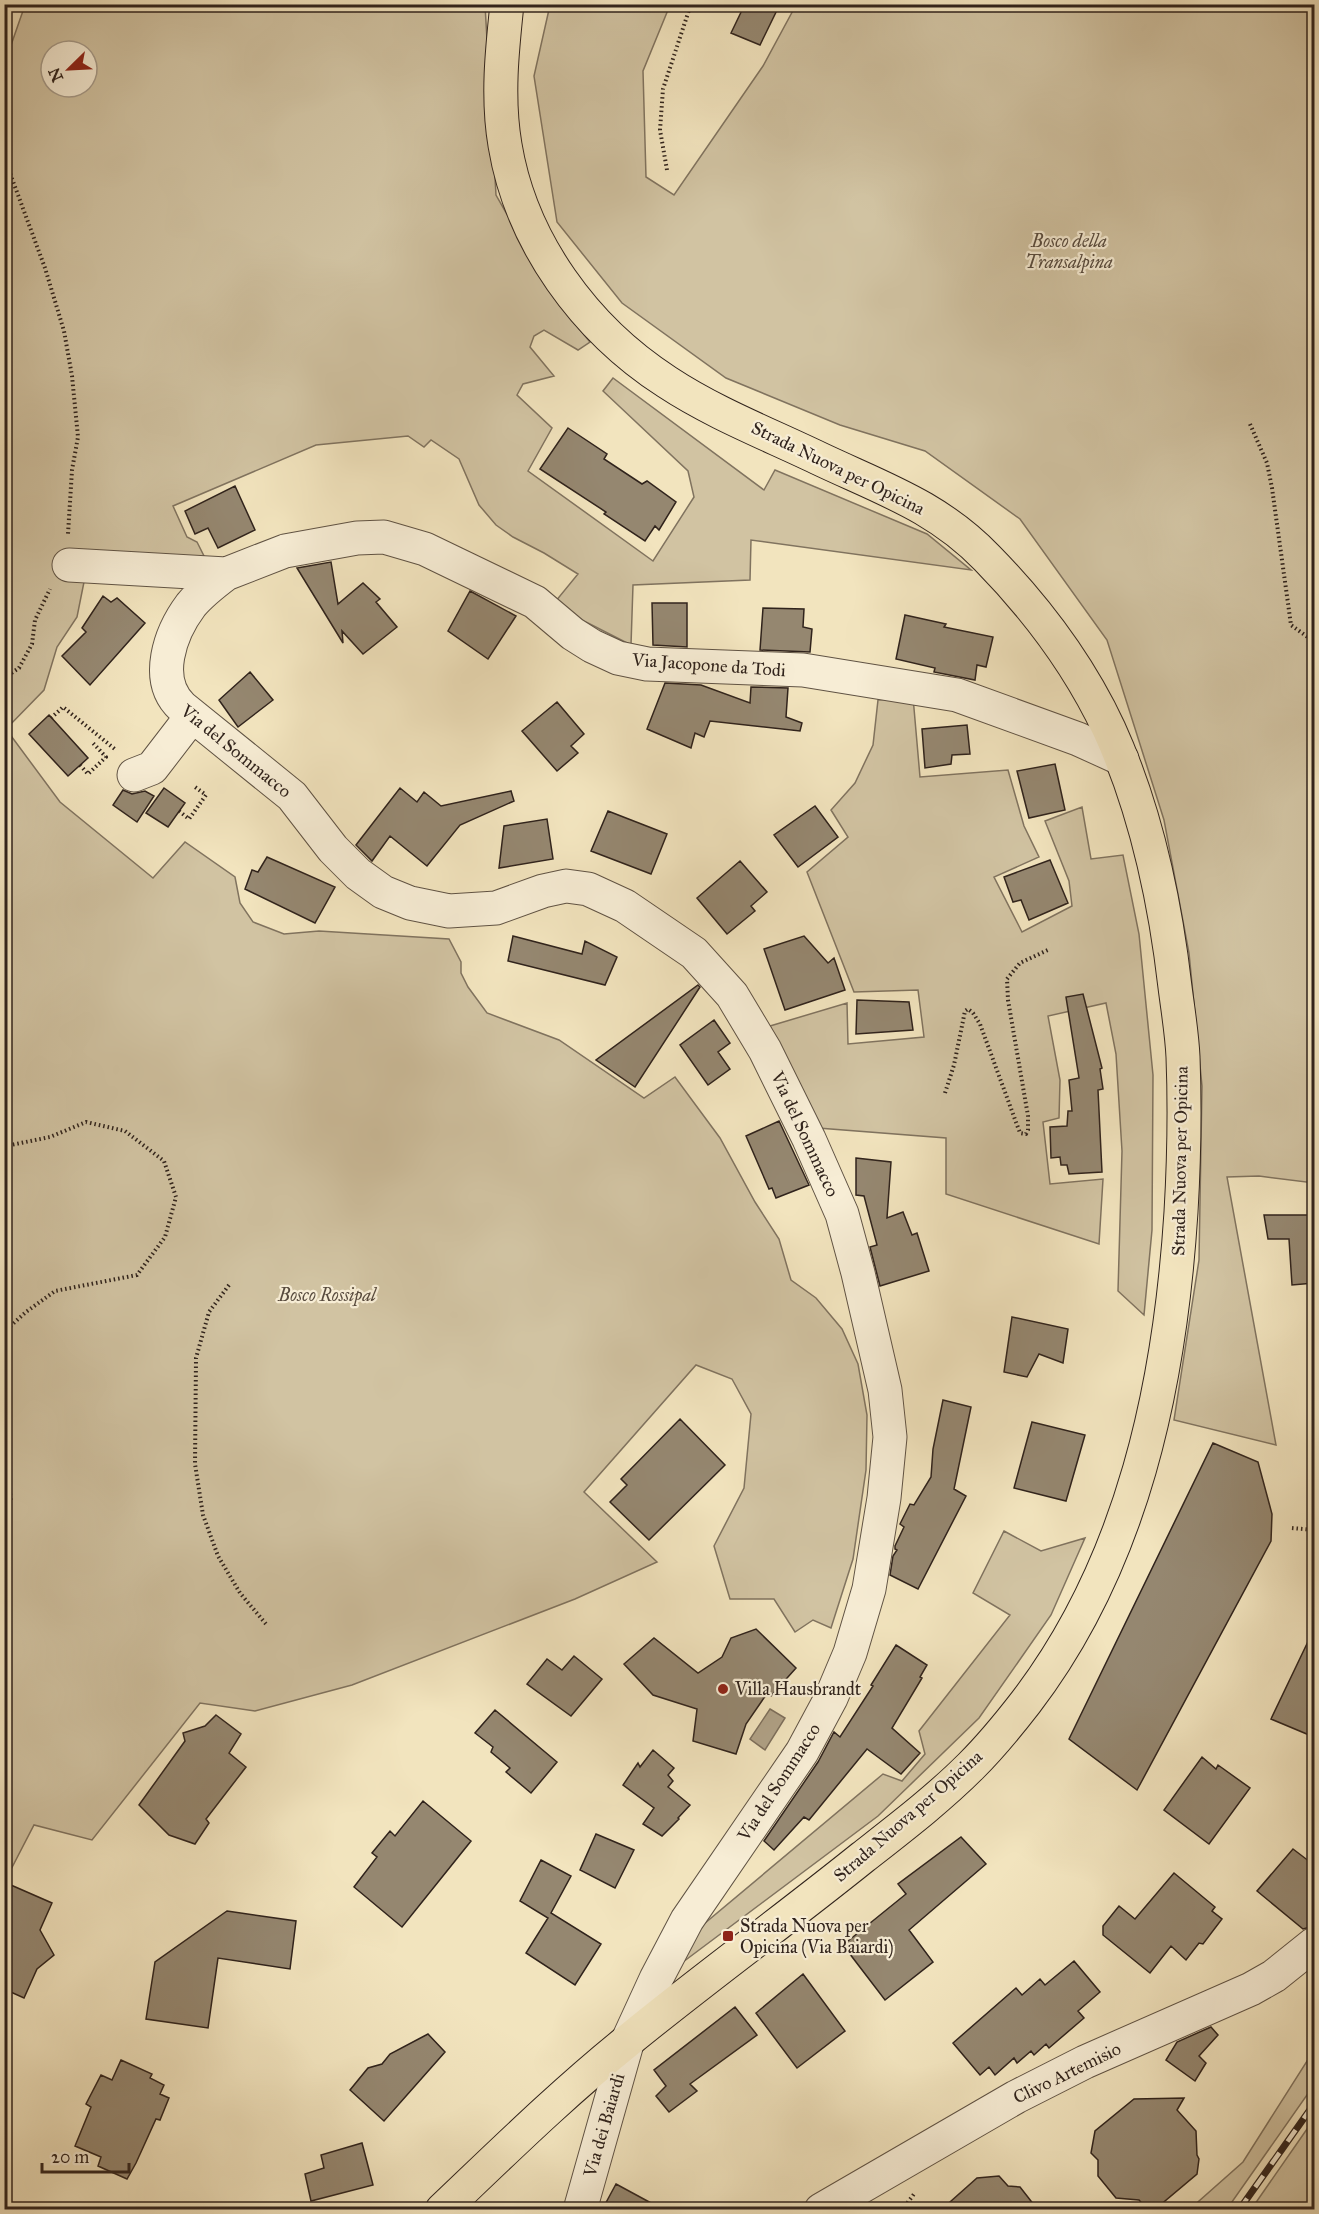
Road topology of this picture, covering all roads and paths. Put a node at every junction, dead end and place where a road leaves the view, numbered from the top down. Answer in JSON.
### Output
{"nodes":[{"id":1,"x":507,"y":4,"type":"edge"},
{"id":2,"x":691,"y":4,"type":"edge"},
{"id":3,"x":4,"y":157,"type":"edge"},
{"id":4,"x":667,"y":170,"type":"dead end"},
{"id":5,"x":1250,"y":424,"type":"dead end"},
{"id":6,"x":69,"y":565,"type":"junction"},
{"id":7,"x":226,"y":574,"type":"junction"},
{"id":8,"x":1314,"y":645,"type":"edge"},
{"id":9,"x":4,"y":678,"type":"edge"},
{"id":10,"x":192,"y":716,"type":"junction"},
{"id":11,"x":51,"y":718,"type":"dead end"},
{"id":12,"x":92,"y":742,"type":"dead end"},
{"id":13,"x":1122,"y":759,"type":"junction"},
{"id":14,"x":126,"y":764,"type":"joint"},
{"id":15,"x":80,"y":765,"type":"dead end"},
{"id":16,"x":195,"y":787,"type":"dead end"},
{"id":17,"x":179,"y":811,"type":"dead end"},
{"id":18,"x":1050,"y":949,"type":"dead end"},
{"id":19,"x":945,"y":1093,"type":"dead end"},
{"id":20,"x":4,"y":1144,"type":"edge"},
{"id":21,"x":229,"y":1285,"type":"dead end"},
{"id":22,"x":4,"y":1332,"type":"edge"},
{"id":23,"x":4,"y":1472,"type":"edge"},
{"id":24,"x":4,"y":1527,"type":"edge"},
{"id":25,"x":1292,"y":1528,"type":"dead end"},
{"id":26,"x":1314,"y":1530,"type":"edge"},
{"id":27,"x":266,"y":1624,"type":"dead end"},
{"id":28,"x":1314,"y":1944,"type":"edge"},
{"id":29,"x":628,"y":2040,"type":"junction"},
{"id":30,"x":1314,"y":2189,"type":"edge"},
{"id":31,"x":442,"y":2210,"type":"edge"},
{"id":32,"x":580,"y":2210,"type":"edge"},
{"id":33,"x":821,"y":2210,"type":"edge"},
{"id":34,"x":1307,"y":2210,"type":"edge"}],
"edges":[{"from":1,"to":13,"type":"main road","name":"Strada Nuova per Opicina"},
{"from":2,"to":4,"type":"path"},
{"from":3,"to":6,"type":"path"},
{"from":5,"to":8,"type":"path"},
{"from":6,"to":7,"type":"street","name":"Via Jacopone da Todi"},
{"from":6,"to":9,"type":"path"},
{"from":7,"to":10,"type":"street","name":"Via del Sommacco"},
{"from":7,"to":13,"type":"street","name":"Via Jacopone da Todi"},
{"from":10,"to":14,"type":"street"},
{"from":10,"to":29,"type":"street","name":"Via del Sommacco"},
{"from":11,"to":14,"type":"path"},
{"from":12,"to":15,"type":"path"},
{"from":13,"to":29,"type":"main road","name":"Strada Nuova per Opicina"},
{"from":16,"to":17,"type":"path"},
{"from":18,"to":19,"type":"path"},
{"from":20,"to":22,"type":"path"},
{"from":21,"to":27,"type":"path"},
{"from":23,"to":24,"type":"path"},
{"from":25,"to":26,"type":"path"},
{"from":28,"to":33,"type":"street","name":"Clivo Artemisio"},
{"from":29,"to":31,"type":"main road","name":"Strada Nuova per Opicina"},
{"from":29,"to":32,"type":"street","name":"Via dei Baiardi"},
{"from":30,"to":34,"type":"path"}]}
